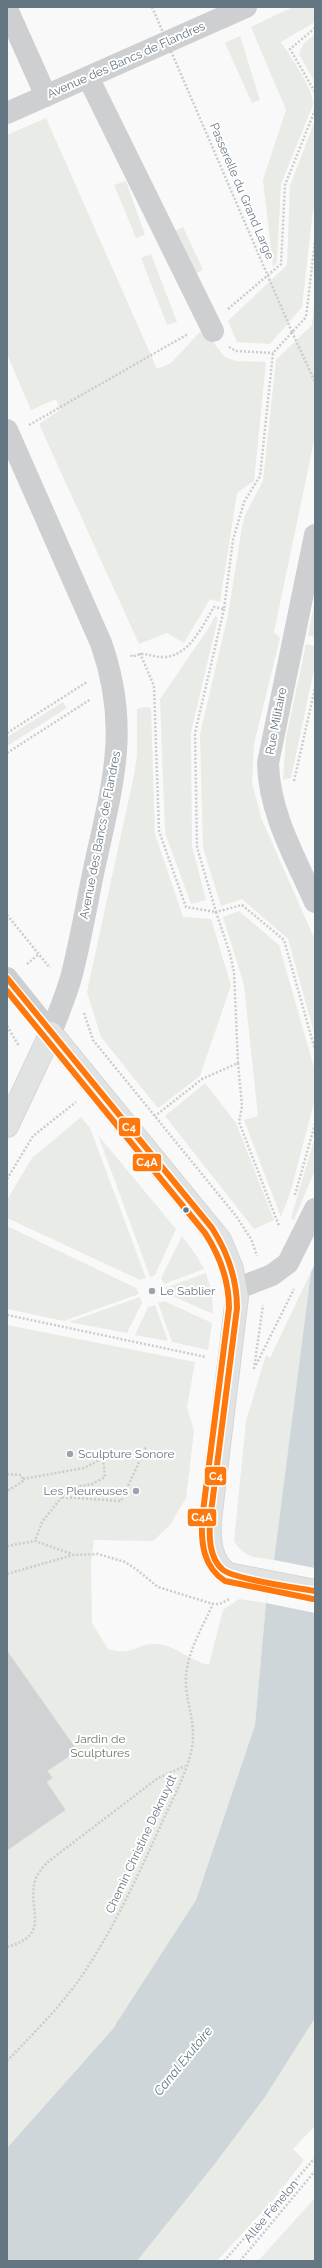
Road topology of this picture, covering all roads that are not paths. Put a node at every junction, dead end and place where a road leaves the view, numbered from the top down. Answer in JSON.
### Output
{"nodes":[{"id":1,"x":246,"y":7,"type":"edge"},
{"id":2,"x":7,"y":9,"type":"edge"},
{"id":3,"x":88,"y":77,"type":"junction"},
{"id":4,"x":46,"y":96,"type":"junction"},
{"id":5,"x":7,"y":113,"type":"edge"},
{"id":6,"x":216,"y":332,"type":"road end"},
{"id":7,"x":8,"y":436,"type":"edge"},
{"id":8,"x":315,"y":535,"type":"edge"},
{"id":9,"x":315,"y":902,"type":"edge"},
{"id":10,"x":7,"y":978,"type":"edge"},
{"id":11,"x":51,"y":1033,"type":"junction"},
{"id":12,"x":7,"y":1126,"type":"edge"},
{"id":13,"x":315,"y":1209,"type":"edge"},
{"id":14,"x":236,"y":1289,"type":"junction"},
{"id":15,"x":315,"y":1591,"type":"edge"}],
"edges":[{"from":1,"to":3,"type":"street","name":"Avenue des Bancs de Flandres"},
{"from":2,"to":4,"type":"street"},
{"from":3,"to":4,"type":"street","name":"Avenue des Bancs de Flandres"},
{"from":3,"to":6,"type":"street"},
{"from":4,"to":5,"type":"street","name":"Avenue des Bancs de Flandres"},
{"from":7,"to":11,"type":"street","name":"Avenue des Bancs de Flandres"},
{"from":8,"to":9,"type":"street","name":"Rue Militaire"},
{"from":10,"to":11,"type":"street"},
{"from":11,"to":12,"type":"street","name":"Avenue des Bancs de Flandres"},
{"from":11,"to":14,"type":"street"},
{"from":13,"to":14,"type":"street"},
{"from":14,"to":15,"type":"street"}]}
